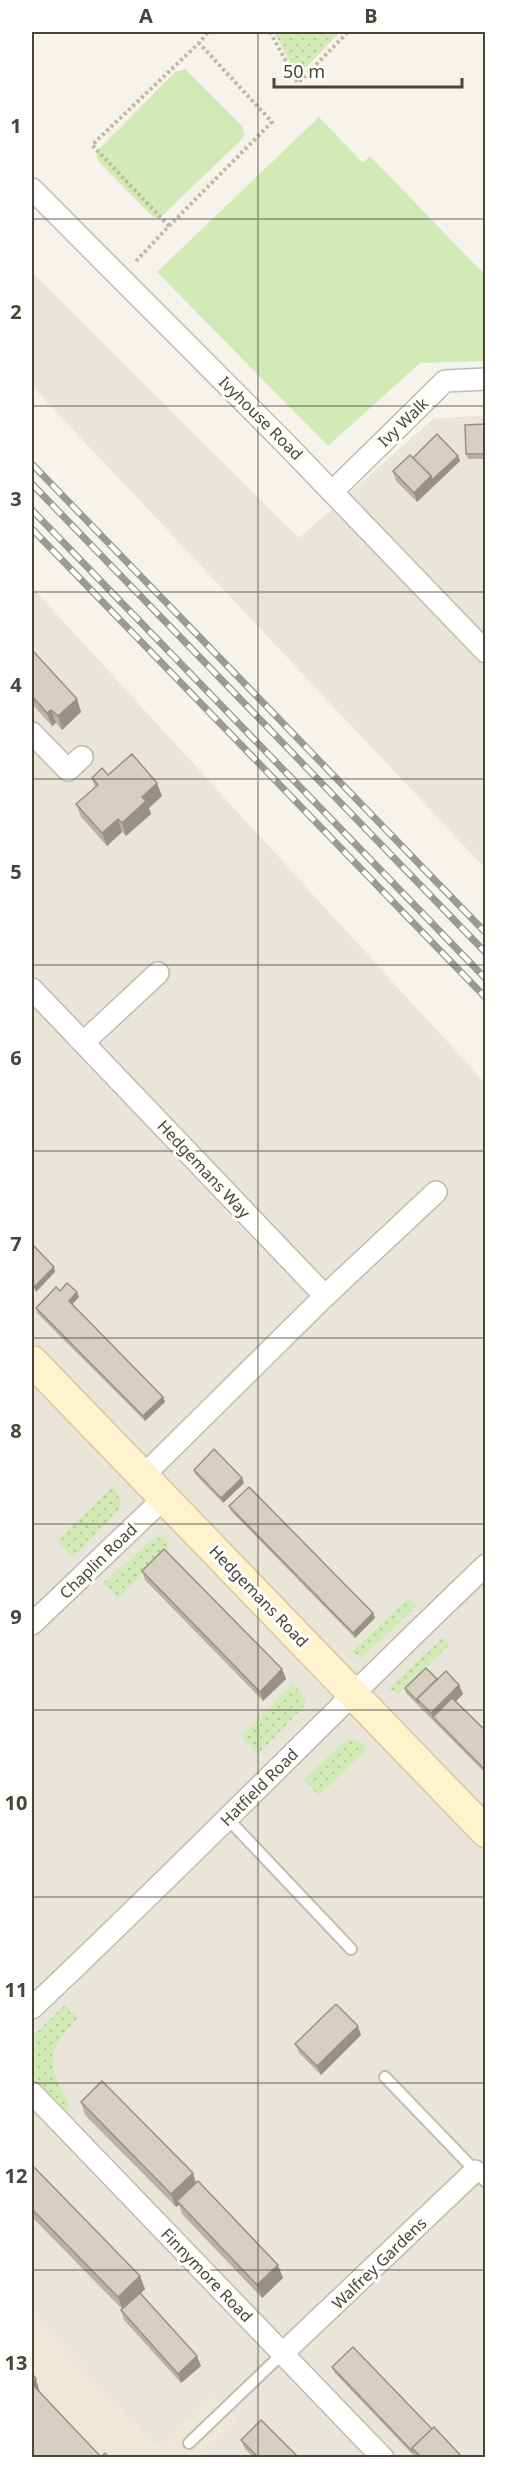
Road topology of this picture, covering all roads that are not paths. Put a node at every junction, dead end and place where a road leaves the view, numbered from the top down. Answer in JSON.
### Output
{"nodes":[{"id":1,"x":32,"y":189,"type":"edge"},
{"id":2,"x":486,"y":379,"type":"edge"},
{"id":3,"x":332,"y":492,"type":"junction"},
{"id":4,"x":486,"y":652,"type":"edge"},
{"id":5,"x":32,"y":733,"type":"edge"},
{"id":6,"x":82,"y":757,"type":"dead end"},
{"id":7,"x":158,"y":973,"type":"dead end"},
{"id":8,"x":32,"y":989,"type":"edge"},
{"id":9,"x":84,"y":1042,"type":"junction"},
{"id":10,"x":436,"y":1192,"type":"dead end"},
{"id":11,"x":325,"y":1296,"type":"junction"},
{"id":12,"x":32,"y":1361,"type":"edge"},
{"id":13,"x":143,"y":1476,"type":"junction"},
{"id":14,"x":164,"y":1498,"type":"junction"},
{"id":15,"x":486,"y":1566,"type":"edge"},
{"id":16,"x":32,"y":1624,"type":"edge"},
{"id":17,"x":352,"y":1693,"type":"junction"},
{"id":18,"x":227,"y":1818,"type":"junction"},
{"id":19,"x":486,"y":1832,"type":"edge"},
{"id":20,"x":351,"y":1949,"type":"dead end"},
{"id":21,"x":32,"y":2008,"type":"edge"},
{"id":22,"x":385,"y":2077,"type":"dead end"},
{"id":23,"x":32,"y":2093,"type":"edge"},
{"id":24,"x":480,"y":2177,"type":"edge"},
{"id":25,"x":282,"y":2354,"type":"junction"},
{"id":26,"x":189,"y":2443,"type":"dead end"},
{"id":27,"x":383,"y":2457,"type":"edge"}],
"edges":[{"from":1,"to":3,"type":"street","name":"Ivyhouse Road"},
{"from":2,"to":3,"type":"street","name":"Ivy Walk"},
{"from":3,"to":4,"type":"street","name":"Ivyhouse Road"},
{"from":5,"to":6,"type":"street"},
{"from":7,"to":9,"type":"street"},
{"from":8,"to":9,"type":"street","name":"Hedgemans Way"},
{"from":9,"to":11,"type":"street","name":"Hedgemans Way"},
{"from":10,"to":11,"type":"street"},
{"from":11,"to":13,"type":"street"},
{"from":12,"to":13,"type":"street","name":"Hedgemans Road"},
{"from":13,"to":14,"type":"street","name":"Hedgemans Road"},
{"from":14,"to":16,"type":"street","name":"Chaplin Road"},
{"from":14,"to":17,"type":"street","name":"Hedgemans Road"},
{"from":15,"to":17,"type":"street","name":"Hatfield Road"},
{"from":17,"to":18,"type":"street","name":"Hatfield Road"},
{"from":17,"to":19,"type":"street","name":"Hedgemans Road"},
{"from":18,"to":20,"type":"lane"},
{"from":18,"to":21,"type":"street","name":"Hatfield Road"},
{"from":22,"to":24,"type":"lane"},
{"from":23,"to":25,"type":"street","name":"Finnymore Road"},
{"from":24,"to":25,"type":"street","name":"Walfrey Gardens"},
{"from":25,"to":26,"type":"lane"},
{"from":25,"to":27,"type":"street","name":"Finnymore Road"}]}
